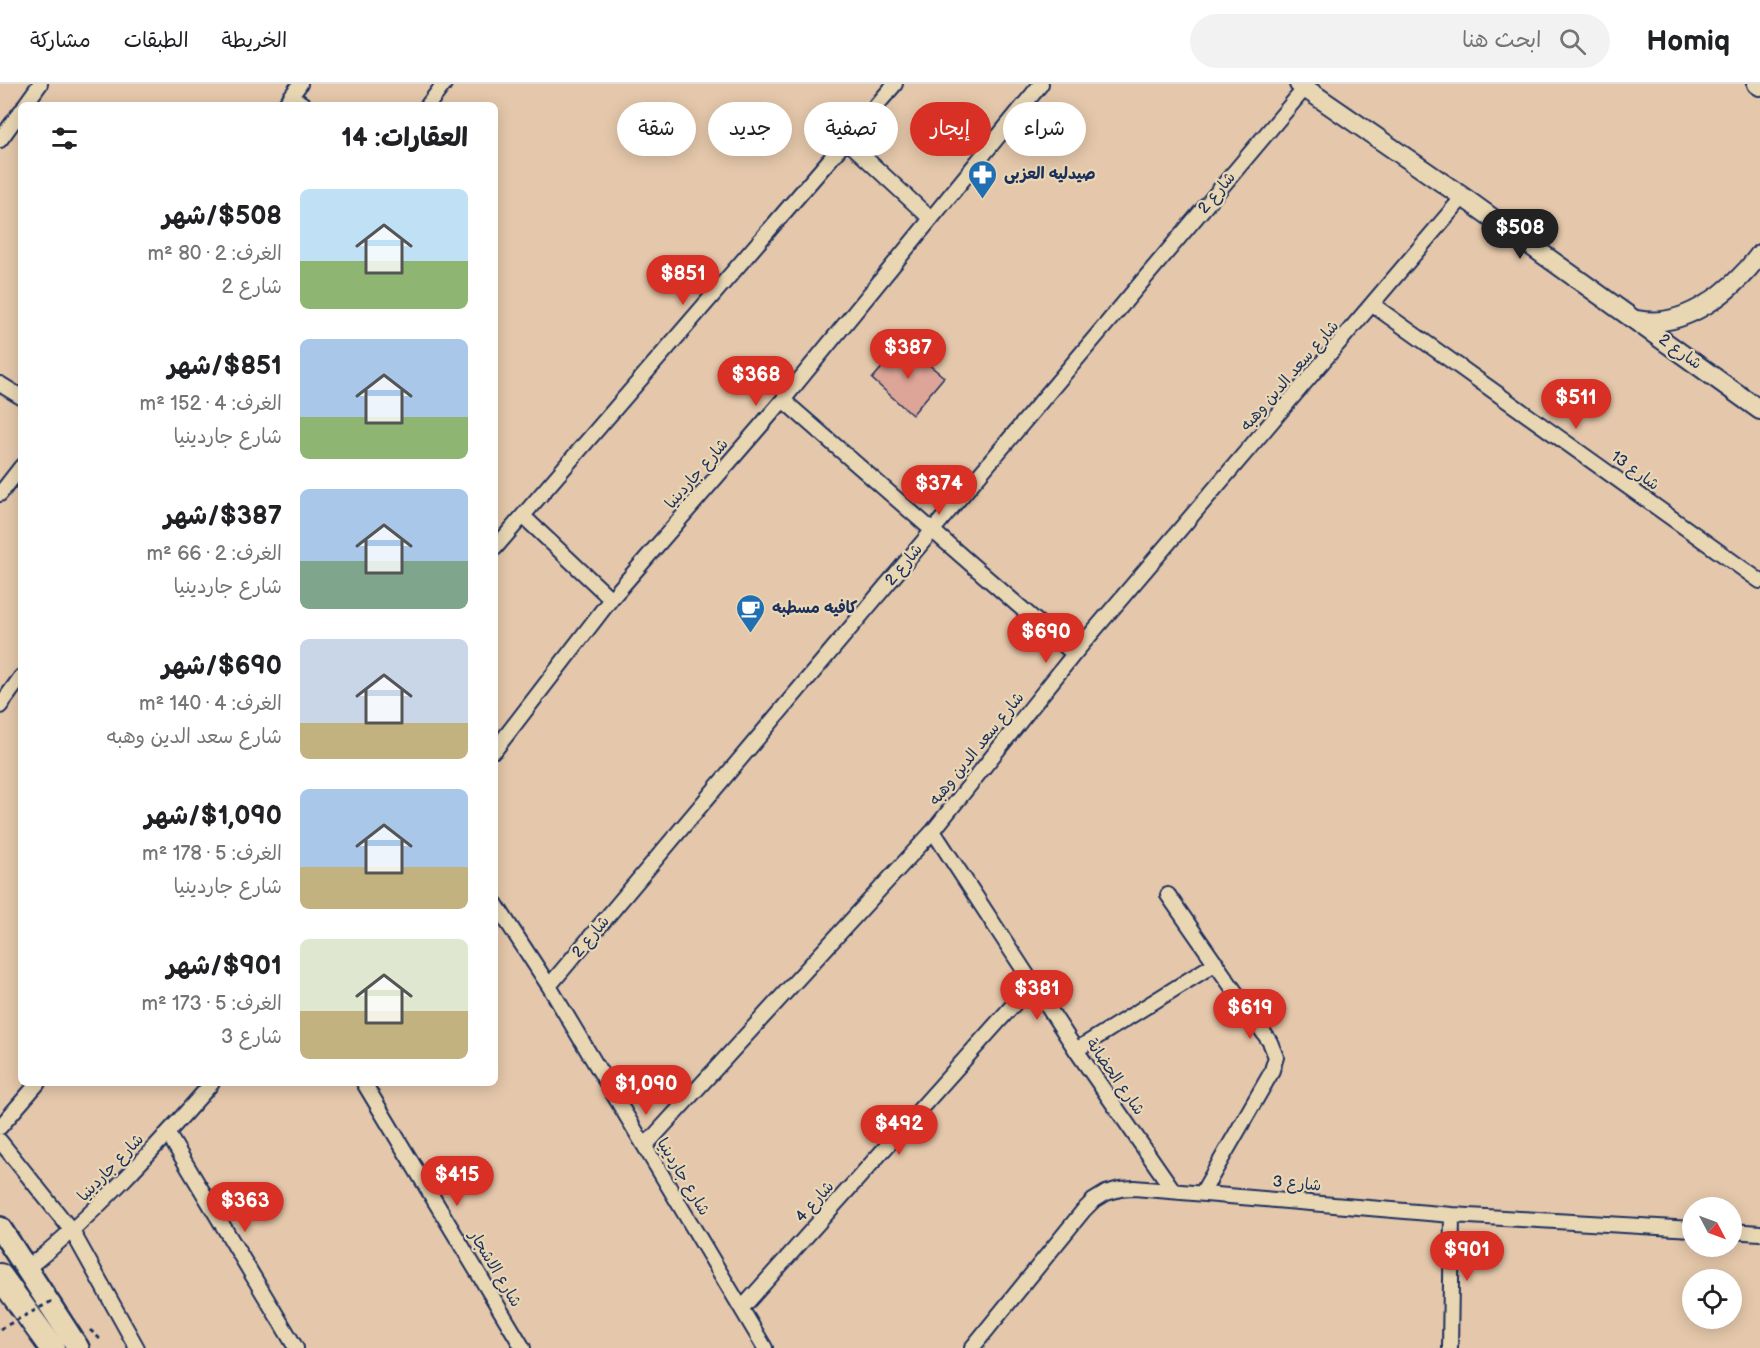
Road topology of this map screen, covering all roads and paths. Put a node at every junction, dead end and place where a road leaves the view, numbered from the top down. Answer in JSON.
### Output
{"nodes":[{"id":1,"x":40,"y":84,"type":"edge"},
{"id":2,"x":300,"y":84,"type":"edge"},
{"id":3,"x":444,"y":84,"type":"edge"},
{"id":4,"x":895,"y":84,"type":"edge"},
{"id":5,"x":1041,"y":84,"type":"edge"},
{"id":6,"x":1302,"y":86,"type":"edge"},
{"id":7,"x":288,"y":101,"type":"edge"},
{"id":8,"x":27,"y":102,"type":"edge"},
{"id":9,"x":430,"y":102,"type":"edge"},
{"id":10,"x":880,"y":102,"type":"edge"},
{"id":11,"x":18,"y":115,"type":"edge"},
{"id":12,"x":0,"y":140,"type":"edge"},
{"id":13,"x":834,"y":156,"type":"edge"},
{"id":14,"x":863,"y":156,"type":"edge"},
{"id":15,"x":1463,"y":197,"type":"junction"},
{"id":16,"x":931,"y":219,"type":"junction"},
{"id":17,"x":1760,"y":254,"type":"edge"},
{"id":18,"x":1373,"y":305,"type":"junction"},
{"id":19,"x":1635,"y":320,"type":"junction"},
{"id":20,"x":0,"y":384,"type":"edge"},
{"id":21,"x":18,"y":395,"type":"edge"},
{"id":22,"x":783,"y":400,"type":"junction"},
{"id":23,"x":1760,"y":410,"type":"edge"},
{"id":24,"x":18,"y":471,"type":"edge"},
{"id":25,"x":0,"y":494,"type":"edge"},
{"id":26,"x":523,"y":516,"type":"junction"},
{"id":27,"x":933,"y":532,"type":"junction"},
{"id":28,"x":498,"y":545,"type":"edge"},
{"id":29,"x":1760,"y":581,"type":"edge"},
{"id":30,"x":611,"y":599,"type":"junction"},
{"id":31,"x":1074,"y":654,"type":"junction"},
{"id":32,"x":18,"y":681,"type":"edge"},
{"id":33,"x":0,"y":706,"type":"edge"},
{"id":34,"x":498,"y":746,"type":"edge"},
{"id":35,"x":933,"y":831,"type":"junction"},
{"id":36,"x":1168,"y":895,"type":"dead end"},
{"id":37,"x":498,"y":908,"type":"edge"},
{"id":38,"x":1216,"y":963,"type":"junction"},
{"id":39,"x":1032,"y":984,"type":"junction"},
{"id":40,"x":549,"y":986,"type":"junction"},
{"id":41,"x":1076,"y":1050,"type":"junction"},
{"id":42,"x":35,"y":1086,"type":"edge"},
{"id":43,"x":209,"y":1086,"type":"edge"},
{"id":44,"x":366,"y":1086,"type":"edge"},
{"id":45,"x":0,"y":1127,"type":"edge"},
{"id":46,"x":168,"y":1134,"type":"junction"},
{"id":47,"x":0,"y":1141,"type":"edge"},
{"id":48,"x":645,"y":1146,"type":"junction"},
{"id":49,"x":1173,"y":1190,"type":"junction"},
{"id":50,"x":1202,"y":1193,"type":"junction"},
{"id":51,"x":1452,"y":1215,"type":"junction"},
{"id":52,"x":0,"y":1228,"type":"edge"},
{"id":53,"x":1682,"y":1228,"type":"edge"},
{"id":54,"x":72,"y":1232,"type":"junction"},
{"id":55,"x":1742,"y":1232,"type":"edge"},
{"id":56,"x":1760,"y":1233,"type":"edge"},
{"id":57,"x":26,"y":1269,"type":"junction"},
{"id":58,"x":0,"y":1276,"type":"edge"},
{"id":59,"x":54,"y":1300,"type":"dead end"},
{"id":60,"x":743,"y":1308,"type":"junction"},
{"id":61,"x":0,"y":1329,"type":"edge"},
{"id":62,"x":52,"y":1348,"type":"edge"},
{"id":63,"x":78,"y":1348,"type":"edge"},
{"id":64,"x":137,"y":1348,"type":"edge"},
{"id":65,"x":296,"y":1348,"type":"edge"},
{"id":66,"x":523,"y":1348,"type":"edge"},
{"id":67,"x":765,"y":1348,"type":"edge"},
{"id":68,"x":972,"y":1348,"type":"edge"},
{"id":69,"x":1450,"y":1348,"type":"edge"}],
"edges":[{"from":1,"to":8,"type":"street"},
{"from":2,"to":7,"type":"street"},
{"from":3,"to":9,"type":"street"},
{"from":4,"to":10,"type":"street"},
{"from":5,"to":16,"type":"street","name":"شارع جاردينيا"},
{"from":6,"to":15,"type":"street","name":"شارع 2"},
{"from":6,"to":27,"type":"street","name":"شارع 2"},
{"from":11,"to":12,"type":"street"},
{"from":13,"to":26,"type":"street"},
{"from":14,"to":16,"type":"street"},
{"from":15,"to":18,"type":"street","name":"شارع سعد الدين وهبه"},
{"from":15,"to":19,"type":"street","name":"شارع 2"},
{"from":16,"to":22,"type":"street","name":"شارع جاردينيا"},
{"from":17,"to":19,"type":"street"},
{"from":18,"to":29,"type":"street","name":"شارع 13"},
{"from":18,"to":31,"type":"street","name":"شارع سعد الدين وهبه"},
{"from":19,"to":23,"type":"street","name":"شارع 2"},
{"from":20,"to":21,"type":"street"},
{"from":22,"to":27,"type":"street"},
{"from":22,"to":30,"type":"street","name":"شارع جاردينيا"},
{"from":24,"to":25,"type":"street"},
{"from":26,"to":28,"type":"street"},
{"from":26,"to":30,"type":"street"},
{"from":27,"to":31,"type":"street"},
{"from":27,"to":40,"type":"street","name":"شارع 2"},
{"from":30,"to":34,"type":"street","name":"شارع جاردينيا"},
{"from":31,"to":35,"type":"street","name":"شارع سعد الدين وهبه"},
{"from":32,"to":33,"type":"street"},
{"from":35,"to":39,"type":"street","name":"شارع الحضانة"},
{"from":35,"to":48,"type":"street","name":"شارع سعد الدين وهبه"},
{"from":36,"to":38,"type":"street"},
{"from":37,"to":40,"type":"street","name":"شارع جاردينيا"},
{"from":38,"to":41,"type":"street"},
{"from":38,"to":50,"type":"street"},
{"from":39,"to":41,"type":"street","name":"شارع الحضانة"},
{"from":39,"to":60,"type":"street","name":"شارع 4"},
{"from":40,"to":48,"type":"street","name":"شارع جاردينيا"},
{"from":41,"to":49,"type":"street","name":"شارع الحضانة"},
{"from":42,"to":45,"type":"street"},
{"from":43,"to":46,"type":"street","name":"شارع جاردينيا"},
{"from":44,"to":66,"type":"street","name":"شارع الاشجار"},
{"from":46,"to":54,"type":"street","name":"شارع جاردينيا"},
{"from":46,"to":65,"type":"street"},
{"from":47,"to":54,"type":"street"},
{"from":48,"to":60,"type":"street","name":"شارع جاردينيا"},
{"from":49,"to":50,"type":"street","name":"شارع 3"},
{"from":49,"to":68,"type":"street","name":"شارع 3"},
{"from":50,"to":51,"type":"street","name":"شارع 3"},
{"from":51,"to":53,"type":"street","name":"شارع 3"},
{"from":51,"to":69,"type":"street"},
{"from":52,"to":57,"type":"main road"},
{"from":54,"to":57,"type":"street","name":"شارع جاردينيا"},
{"from":54,"to":64,"type":"street"},
{"from":55,"to":56,"type":"street"},
{"from":57,"to":63,"type":"main road"},
{"from":58,"to":62,"type":"highway"},
{"from":59,"to":61,"type":"path","bridge":true},
{"from":60,"to":67,"type":"street","name":"شارع جاردينيا"}]}
